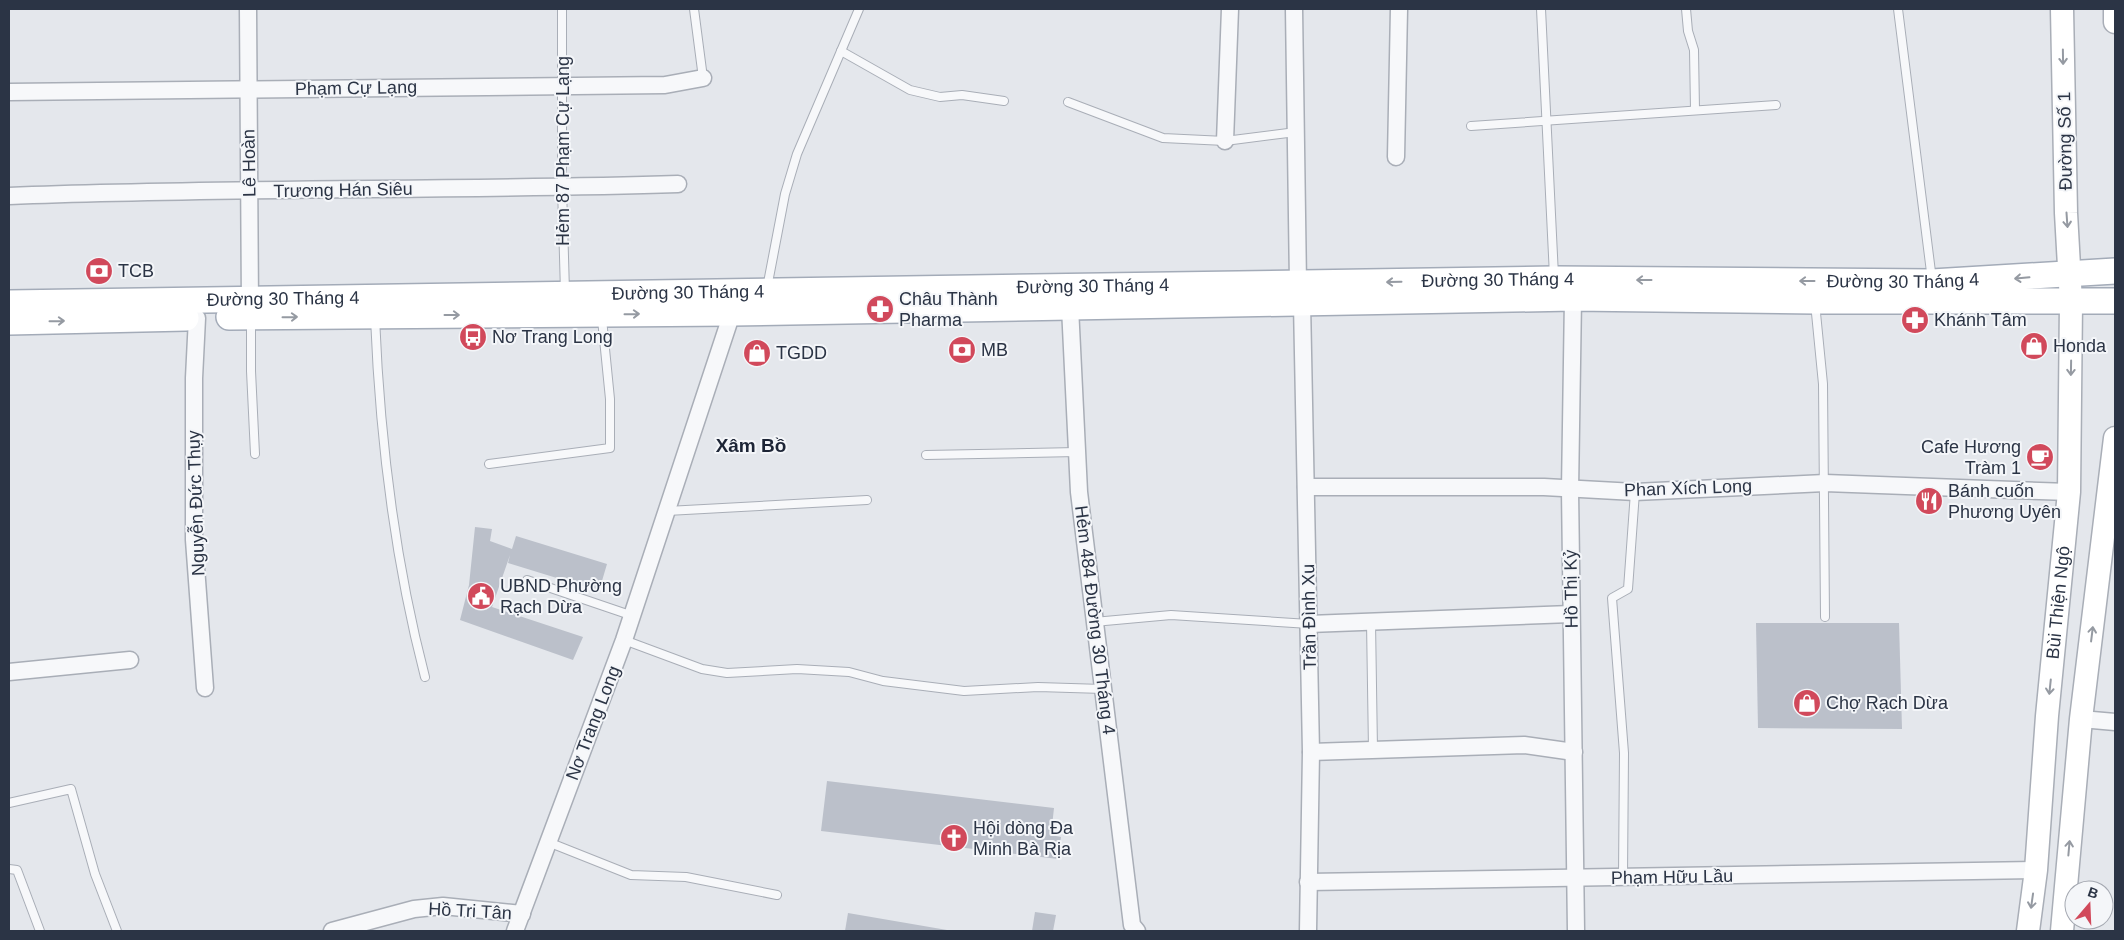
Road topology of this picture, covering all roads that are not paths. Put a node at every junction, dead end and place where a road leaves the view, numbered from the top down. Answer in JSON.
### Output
{"nodes":[{"id":1,"x":248,"y":9,"type":"edge"},
{"id":2,"x":562,"y":9,"type":"edge"},
{"id":3,"x":694,"y":9,"type":"edge"},
{"id":4,"x":859,"y":9,"type":"edge"},
{"id":5,"x":1230,"y":9,"type":"edge"},
{"id":6,"x":1294,"y":9,"type":"edge"},
{"id":7,"x":1399,"y":9,"type":"edge"},
{"id":8,"x":1541,"y":9,"type":"edge"},
{"id":9,"x":1686,"y":9,"type":"edge"},
{"id":10,"x":1898,"y":9,"type":"edge"},
{"id":11,"x":2062,"y":9,"type":"edge"},
{"id":12,"x":2115,"y":9,"type":"edge"},
{"id":13,"x":2115,"y":22,"type":"edge"},
{"id":14,"x":842,"y":51,"type":"junction"},
{"id":15,"x":703,"y":78,"type":"joint"},
{"id":16,"x":563,"y":86,"type":"junction"},
{"id":17,"x":247,"y":90,"type":"junction"},
{"id":18,"x":9,"y":92,"type":"edge"},
{"id":19,"x":1004,"y":101,"type":"dead end"},
{"id":20,"x":1068,"y":102,"type":"dead end"},
{"id":21,"x":1776,"y":105,"type":"dead end"},
{"id":22,"x":1695,"y":110,"type":"junction"},
{"id":23,"x":1546,"y":121,"type":"junction"},
{"id":24,"x":1471,"y":126,"type":"dead end"},
{"id":25,"x":1296,"y":132,"type":"junction"},
{"id":26,"x":1225,"y":142,"type":"junction"},
{"id":27,"x":1396,"y":157,"type":"dead end"},
{"id":28,"x":678,"y":184,"type":"dead end"},
{"id":29,"x":562,"y":187,"type":"junction"},
{"id":30,"x":251,"y":191,"type":"junction"},
{"id":31,"x":9,"y":196,"type":"edge"},
{"id":32,"x":2115,"y":271,"type":"edge"},
{"id":33,"x":2070,"y":274,"type":"junction"},
{"id":34,"x":1554,"y":279,"type":"junction"},
{"id":35,"x":1932,"y":282,"type":"junction"},
{"id":36,"x":565,"y":294,"type":"junction"},
{"id":37,"x":1300,"y":294,"type":"junction"},
{"id":38,"x":1573,"y":298,"type":"junction"},
{"id":39,"x":768,"y":301,"type":"junction"},
{"id":40,"x":2115,"y":301,"type":"edge"},
{"id":41,"x":730,"y":302,"type":"junction"},
{"id":42,"x":1815,"y":302,"type":"junction"},
{"id":43,"x":2071,"y":302,"type":"junction"},
{"id":44,"x":9,"y":303,"type":"edge"},
{"id":45,"x":1070,"y":307,"type":"junction"},
{"id":46,"x":250,"y":308,"type":"junction"},
{"id":47,"x":602,"y":314,"type":"junction"},
{"id":48,"x":375,"y":316,"type":"junction"},
{"id":49,"x":197,"y":318,"type":"junction"},
{"id":50,"x":9,"y":322,"type":"edge"},
{"id":51,"x":2115,"y":438,"type":"edge"},
{"id":52,"x":1077,"y":452,"type":"junction"},
{"id":53,"x":255,"y":454,"type":"dead end"},
{"id":54,"x":926,"y":454,"type":"dead end"},
{"id":55,"x":489,"y":464,"type":"dead end"},
{"id":56,"x":1825,"y":483,"type":"junction"},
{"id":57,"x":1306,"y":487,"type":"junction"},
{"id":58,"x":1570,"y":490,"type":"junction"},
{"id":59,"x":1634,"y":492,"type":"junction"},
{"id":60,"x":2069,"y":492,"type":"junction"},
{"id":61,"x":867,"y":500,"type":"dead end"},
{"id":62,"x":667,"y":511,"type":"junction"},
{"id":63,"x":527,"y":580,"type":"dead end"},
{"id":64,"x":1571,"y":614,"type":"junction"},
{"id":65,"x":633,"y":616,"type":"junction"},
{"id":66,"x":1825,"y":617,"type":"dead end"},
{"id":67,"x":1094,"y":622,"type":"junction"},
{"id":68,"x":1371,"y":622,"type":"junction"},
{"id":69,"x":1309,"y":624,"type":"junction"},
{"id":70,"x":624,"y":640,"type":"junction"},
{"id":71,"x":130,"y":660,"type":"dead end"},
{"id":72,"x":9,"y":672,"type":"edge"},
{"id":73,"x":425,"y":676,"type":"dead end"},
{"id":74,"x":205,"y":688,"type":"dead end"},
{"id":75,"x":1103,"y":689,"type":"junction"},
{"id":76,"x":2047,"y":716,"type":"junction"},
{"id":77,"x":2081,"y":720,"type":"junction"},
{"id":78,"x":2115,"y":722,"type":"edge"},
{"id":79,"x":1373,"y":750,"type":"junction"},
{"id":80,"x":1311,"y":752,"type":"junction"},
{"id":81,"x":1574,"y":752,"type":"junction"},
{"id":82,"x":9,"y":803,"type":"edge"},
{"id":83,"x":548,"y":842,"type":"junction"},
{"id":84,"x":9,"y":869,"type":"edge"},
{"id":85,"x":2036,"y":870,"type":"junction"},
{"id":86,"x":1623,"y":878,"type":"junction"},
{"id":87,"x":1575,"y":879,"type":"junction"},
{"id":88,"x":1308,"y":882,"type":"junction"},
{"id":89,"x":777,"y":895,"type":"dead end"},
{"id":90,"x":522,"y":914,"type":"junction"},
{"id":91,"x":40,"y":931,"type":"edge"},
{"id":92,"x":117,"y":931,"type":"edge"},
{"id":93,"x":332,"y":931,"type":"edge"},
{"id":94,"x":515,"y":931,"type":"edge"},
{"id":95,"x":1137,"y":931,"type":"edge"},
{"id":96,"x":1308,"y":931,"type":"edge"},
{"id":97,"x":1576,"y":931,"type":"edge"},
{"id":98,"x":2028,"y":931,"type":"edge"},
{"id":99,"x":2062,"y":931,"type":"edge"}],
"edges":[{"from":1,"to":17,"type":"street","name":"Lê Hoàn"},
{"from":2,"to":16,"type":"lane","name":"Hẻm 87 Phạm Cự Lạng"},
{"from":3,"to":15,"type":"lane"},
{"from":4,"to":14,"type":"lane"},
{"from":5,"to":26,"type":"street"},
{"from":6,"to":25,"type":"street","name":"Trần Đình Xu"},
{"from":7,"to":27,"type":"street"},
{"from":8,"to":23,"type":"lane"},
{"from":9,"to":22,"type":"lane"},
{"from":10,"to":35,"type":"lane"},
{"from":11,"to":33,"type":"main road","name":"Đường Số 1","one_way":true},
{"from":12,"to":13,"type":"main road"},
{"from":14,"to":19,"type":"lane"},
{"from":14,"to":39,"type":"lane"},
{"from":15,"to":16,"type":"street","name":"Phạm Cự Lạng"},
{"from":16,"to":17,"type":"street","name":"Phạm Cự Lạng"},
{"from":16,"to":29,"type":"lane","name":"Hẻm 87 Phạm Cự Lạng"},
{"from":17,"to":18,"type":"street","name":"Phạm Cự Lạng"},
{"from":17,"to":30,"type":"street","name":"Lê Hoàn"},
{"from":20,"to":26,"type":"lane"},
{"from":21,"to":22,"type":"lane"},
{"from":22,"to":23,"type":"lane"},
{"from":23,"to":24,"type":"lane"},
{"from":23,"to":34,"type":"lane"},
{"from":25,"to":26,"type":"lane"},
{"from":25,"to":37,"type":"street","name":"Trần Đình Xu"},
{"from":28,"to":29,"type":"street","name":"Trương Hán Siêu"},
{"from":29,"to":30,"type":"street","name":"Trương Hán Siêu"},
{"from":29,"to":36,"type":"lane","name":"Hẻm 87 Phạm Cự Lạng"},
{"from":30,"to":31,"type":"street","name":"Trương Hán Siêu"},
{"from":30,"to":46,"type":"street","name":"Lê Hoàn"},
{"from":32,"to":33,"type":"main road","name":"Đường 30 Tháng 4"},
{"from":33,"to":35,"type":"main road","name":"Đường 30 Tháng 4","one_way":true},
{"from":33,"to":43,"type":"main road","name":"Bùi Thiện Ngộ"},
{"from":35,"to":34,"type":"main road","name":"Đường 30 Tháng 4","one_way":true},
{"from":34,"to":37,"type":"main road","name":"Đường 30 Tháng 4","one_way":true},
{"from":36,"to":41,"type":"main road","name":"Đường 30 Tháng 4"},
{"from":36,"to":46,"type":"main road","name":"Đường 30 Tháng 4"},
{"from":37,"to":38,"type":"main road","name":"Đường 30 Tháng 4"},
{"from":37,"to":39,"type":"main road","name":"Đường 30 Tháng 4"},
{"from":37,"to":45,"type":"main road","name":"Đường 30 Tháng 4"},
{"from":37,"to":57,"type":"street","name":"Trần Đình Xu"},
{"from":38,"to":42,"type":"main road","name":"Đường 30 Tháng 4"},
{"from":38,"to":58,"type":"street","name":"Hồ Thị Kỷ"},
{"from":39,"to":41,"type":"main road","name":"Đường 30 Tháng 4"},
{"from":39,"to":45,"type":"main road","name":"Đường 30 Tháng 4"},
{"from":40,"to":43,"type":"main road","name":"Đường 30 Tháng 4"},
{"from":47,"to":41,"type":"main road","name":"Đường 30 Tháng 4","one_way":true},
{"from":41,"to":62,"type":"street","name":"Nơ Trang Long"},
{"from":42,"to":43,"type":"main road","name":"Đường 30 Tháng 4"},
{"from":42,"to":56,"type":"lane"},
{"from":43,"to":60,"type":"main road","name":"Bùi Thiện Ngộ","one_way":true},
{"from":44,"to":46,"type":"main road","name":"Đường 30 Tháng 4"},
{"from":45,"to":52,"type":"street","name":"Hẻm 484 Đường 30 Tháng 4"},
{"from":46,"to":48,"type":"main road","name":"Đường 30 Tháng 4","one_way":true},
{"from":46,"to":49,"type":"main road","name":"Đường 30 Tháng 4"},
{"from":46,"to":53,"type":"lane"},
{"from":48,"to":47,"type":"main road","name":"Đường 30 Tháng 4","one_way":true},
{"from":47,"to":55,"type":"lane"},
{"from":48,"to":73,"type":"lane"},
{"from":50,"to":49,"type":"main road","name":"Đường 30 Tháng 4","one_way":true},
{"from":49,"to":74,"type":"street","name":"Nguyễn Đức Thụy"},
{"from":77,"to":51,"type":"main road","name":"Bùi Thiện Ngộ","one_way":true},
{"from":52,"to":54,"type":"lane"},
{"from":52,"to":67,"type":"street","name":"Hẻm 484 Đường 30 Tháng 4"},
{"from":56,"to":59,"type":"street","name":"Phan Xích Long"},
{"from":56,"to":60,"type":"street","name":"Phan Xích Long"},
{"from":56,"to":66,"type":"lane"},
{"from":57,"to":58,"type":"street","name":"Phan Xích Long"},
{"from":57,"to":69,"type":"street","name":"Trần Đình Xu"},
{"from":58,"to":59,"type":"street","name":"Phan Xích Long"},
{"from":58,"to":64,"type":"street","name":"Hồ Thị Kỷ"},
{"from":59,"to":86,"type":"lane"},
{"from":60,"to":76,"type":"main road","name":"Bùi Thiện Ngộ","one_way":true},
{"from":61,"to":62,"type":"lane"},
{"from":62,"to":65,"type":"street","name":"Nơ Trang Long"},
{"from":63,"to":65,"type":"lane"},
{"from":64,"to":68,"type":"street"},
{"from":64,"to":81,"type":"street","name":"Hồ Thị Kỷ"},
{"from":65,"to":70,"type":"street","name":"Nơ Trang Long"},
{"from":67,"to":69,"type":"lane"},
{"from":67,"to":75,"type":"street","name":"Hẻm 484 Đường 30 Tháng 4"},
{"from":68,"to":69,"type":"street"},
{"from":68,"to":79,"type":"lane"},
{"from":69,"to":80,"type":"street","name":"Trần Đình Xu"},
{"from":70,"to":75,"type":"lane"},
{"from":70,"to":83,"type":"street","name":"Nơ Trang Long"},
{"from":71,"to":72,"type":"street"},
{"from":75,"to":95,"type":"street","name":"Hẻm 484 Đường 30 Tháng 4"},
{"from":76,"to":77,"type":"main road"},
{"from":76,"to":85,"type":"main road","name":"Bùi Thiện Ngộ"},
{"from":77,"to":78,"type":"street"},
{"from":99,"to":77,"type":"main road","name":"Bùi Thiện Ngộ","one_way":true},
{"from":79,"to":80,"type":"street"},
{"from":79,"to":81,"type":"street"},
{"from":80,"to":88,"type":"street","name":"Trần Đình Xu"},
{"from":81,"to":87,"type":"street","name":"Hồ Thị Kỷ"},
{"from":82,"to":92,"type":"lane"},
{"from":83,"to":89,"type":"lane"},
{"from":83,"to":90,"type":"street","name":"Nơ Trang Long"},
{"from":84,"to":91,"type":"lane"},
{"from":85,"to":86,"type":"street","name":"Phạm Hữu Lầu"},
{"from":85,"to":98,"type":"main road","name":"Bùi Thiện Ngộ","one_way":true},
{"from":86,"to":87,"type":"street","name":"Phạm Hữu Lầu"},
{"from":87,"to":88,"type":"street","name":"Phạm Hữu Lầu"},
{"from":87,"to":97,"type":"street","name":"Hồ Thị Kỷ"},
{"from":88,"to":96,"type":"street","name":"Trần Đình Xu"},
{"from":90,"to":93,"type":"street","name":"Hồ Tri Tân"},
{"from":90,"to":94,"type":"street","name":"Nơ Trang Long"}]}
